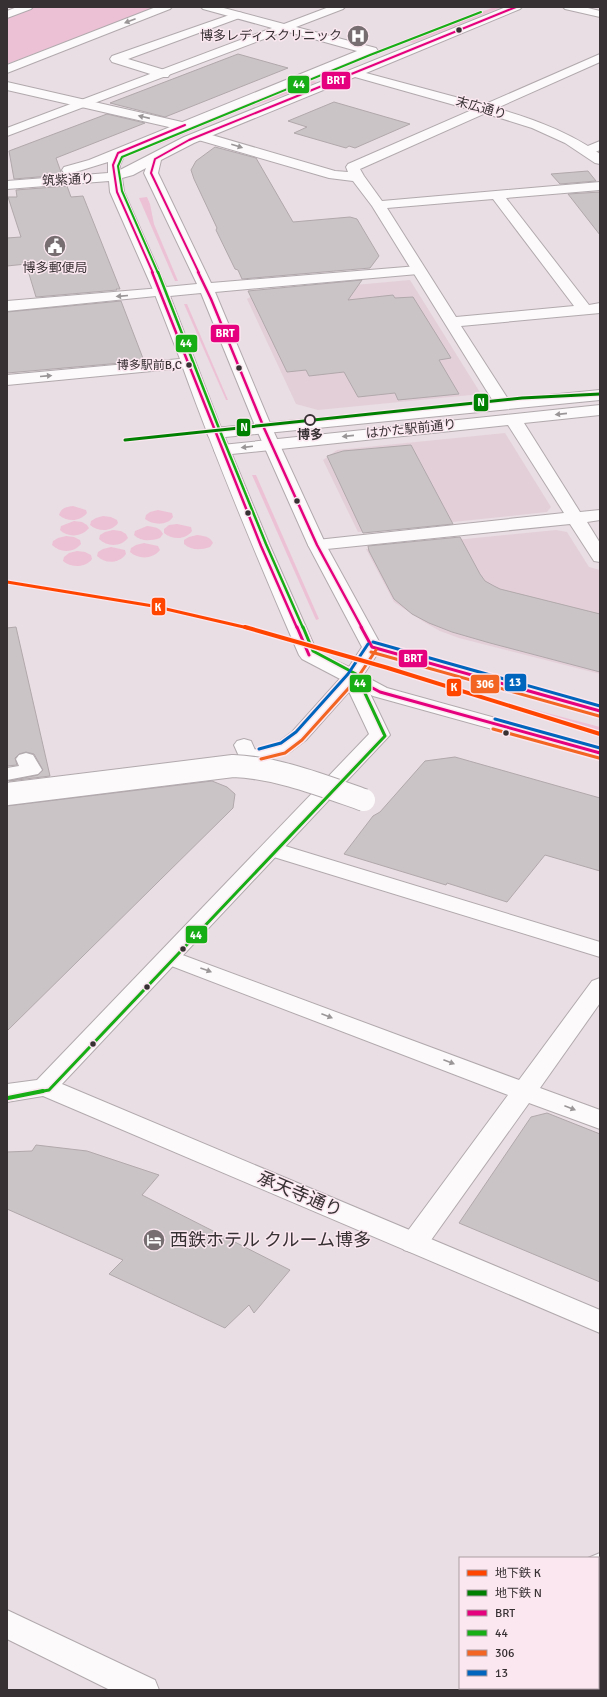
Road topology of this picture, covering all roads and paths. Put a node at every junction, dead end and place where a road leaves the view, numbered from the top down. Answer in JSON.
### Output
{"nodes":[{"id":1,"x":27,"y":7,"type":"edge"},
{"id":2,"x":166,"y":7,"type":"edge"},
{"id":3,"x":207,"y":7,"type":"edge"},
{"id":4,"x":339,"y":7,"type":"edge"},
{"id":5,"x":479,"y":7,"type":"edge"},
{"id":6,"x":516,"y":7,"type":"edge"},
{"id":7,"x":569,"y":7,"type":"edge"},
{"id":8,"x":600,"y":14,"type":"edge"},
{"id":9,"x":7,"y":15,"type":"edge"},
{"id":10,"x":238,"y":15,"type":"junction"},
{"id":11,"x":285,"y":28,"type":"junction"},
{"id":12,"x":368,"y":50,"type":"junction"},
{"id":13,"x":394,"y":57,"type":"junction"},
{"id":14,"x":600,"y":58,"type":"edge"},
{"id":15,"x":7,"y":69,"type":"edge"},
{"id":16,"x":354,"y":73,"type":"junction"},
{"id":17,"x":164,"y":74,"type":"junction"},
{"id":18,"x":7,"y":86,"type":"edge"},
{"id":19,"x":86,"y":104,"type":"junction"},
{"id":20,"x":484,"y":109,"type":"junction"},
{"id":21,"x":182,"y":126,"type":"junction"},
{"id":22,"x":7,"y":132,"type":"edge"},
{"id":23,"x":200,"y":136,"type":"junction"},
{"id":24,"x":594,"y":148,"type":"edge"},
{"id":25,"x":118,"y":153,"type":"junction"},
{"id":26,"x":155,"y":159,"type":"junction"},
{"id":27,"x":600,"y":160,"type":"edge"},
{"id":28,"x":72,"y":174,"type":"junction"},
{"id":29,"x":7,"y":175,"type":"edge"},
{"id":30,"x":357,"y":177,"type":"junction"},
{"id":31,"x":119,"y":178,"type":"junction"},
{"id":32,"x":7,"y":184,"type":"edge"},
{"id":33,"x":158,"y":186,"type":"junction"},
{"id":34,"x":600,"y":186,"type":"edge"},
{"id":35,"x":496,"y":194,"type":"junction"},
{"id":36,"x":378,"y":205,"type":"junction"},
{"id":37,"x":418,"y":270,"type":"junction"},
{"id":38,"x":204,"y":287,"type":"junction"},
{"id":39,"x":160,"y":292,"type":"junction"},
{"id":40,"x":7,"y":306,"type":"edge"},
{"id":41,"x":600,"y":308,"type":"edge"},
{"id":42,"x":585,"y":310,"type":"junction"},
{"id":43,"x":452,"y":322,"type":"junction"},
{"id":44,"x":189,"y":363,"type":"junction"},
{"id":45,"x":7,"y":380,"type":"edge"},
{"id":46,"x":600,"y":394,"type":"edge"},
{"id":47,"x":600,"y":410,"type":"edge"},
{"id":48,"x":509,"y":412,"type":"junction"},
{"id":49,"x":264,"y":428,"type":"junction"},
{"id":50,"x":218,"y":442,"type":"junction"},
{"id":51,"x":272,"y":444,"type":"junction"},
{"id":52,"x":600,"y":515,"type":"edge"},
{"id":53,"x":575,"y":518,"type":"junction"},
{"id":54,"x":317,"y":545,"type":"junction"},
{"id":55,"x":600,"y":557,"type":"edge"},
{"id":56,"x":372,"y":647,"type":"junction"},
{"id":57,"x":352,"y":677,"type":"junction"},
{"id":58,"x":600,"y":711,"type":"edge"},
{"id":59,"x":600,"y":753,"type":"edge"},
{"id":60,"x":252,"y":755,"type":"junction"},
{"id":61,"x":26,"y":759,"type":"dead end"},
{"id":62,"x":7,"y":774,"type":"edge"},
{"id":63,"x":7,"y":794,"type":"edge"},
{"id":64,"x":364,"y":800,"type":"dead end"},
{"id":65,"x":272,"y":849,"type":"junction"},
{"id":66,"x":600,"y":950,"type":"edge"},
{"id":67,"x":169,"y":957,"type":"junction"},
{"id":68,"x":600,"y":986,"type":"edge"},
{"id":69,"x":45,"y":1087,"type":"junction"},
{"id":70,"x":524,"y":1091,"type":"junction"},
{"id":71,"x":7,"y":1093,"type":"edge"},
{"id":72,"x":600,"y":1120,"type":"edge"},
{"id":73,"x":414,"y":1243,"type":"junction"},
{"id":74,"x":600,"y":1322,"type":"edge"},
{"id":75,"x":7,"y":1624,"type":"edge"},
{"id":76,"x":143,"y":1690,"type":"edge"}],
"edges":[{"from":1,"to":9,"type":"street"},
{"from":2,"to":15,"type":"street","one_way":true},
{"from":3,"to":10,"type":"street"},
{"from":4,"to":11,"type":"street"},
{"from":5,"to":12,"type":"street"},
{"from":6,"to":13,"type":"street","name":"筑紫通り"},
{"from":7,"to":8,"type":"street"},
{"from":10,"to":11,"type":"street"},
{"from":10,"to":17,"type":"street"},
{"from":11,"to":12,"type":"street"},
{"from":11,"to":17,"type":"street"},
{"from":12,"to":13,"type":"street"},
{"from":12,"to":21,"type":"street"},
{"from":13,"to":16,"type":"street","name":"筑紫通り"},
{"from":14,"to":20,"type":"street"},
{"from":16,"to":20,"type":"street","name":"末広通り"},
{"from":16,"to":23,"type":"street","name":"筑紫通り"},
{"from":17,"to":19,"type":"street"},
{"from":18,"to":19,"type":"street"},
{"from":21,"to":19,"type":"street","one_way":true},
{"from":19,"to":22,"type":"street"},
{"from":20,"to":24,"type":"street","name":"末広通り"},
{"from":20,"to":30,"type":"street"},
{"from":21,"to":25,"type":"street"},
{"from":23,"to":26,"type":"street","name":"筑紫通り"},
{"from":23,"to":30,"type":"street","one_way":true},
{"from":24,"to":27,"type":"street","name":"末広通り"},
{"from":25,"to":28,"type":"street"},
{"from":25,"to":31,"type":"street"},
{"from":26,"to":31,"type":"street","name":"筑紫通り"},
{"from":26,"to":33,"type":"street"},
{"from":28,"to":29,"type":"street","name":"筑紫通り"},
{"from":28,"to":31,"type":"street","name":"筑紫通り"},
{"from":28,"to":31,"type":"street"},
{"from":28,"to":32,"type":"street","name":"筑紫通り"},
{"from":30,"to":36,"type":"street"},
{"from":31,"to":33,"type":"street","name":"筑紫通り"},
{"from":31,"to":39,"type":"street"},
{"from":33,"to":38,"type":"street"},
{"from":34,"to":35,"type":"street"},
{"from":35,"to":36,"type":"street"},
{"from":35,"to":42,"type":"street"},
{"from":36,"to":37,"type":"street"},
{"from":37,"to":38,"type":"street"},
{"from":37,"to":43,"type":"street"},
{"from":38,"to":39,"type":"street"},
{"from":38,"to":49,"type":"street"},
{"from":39,"to":40,"type":"street","one_way":true},
{"from":39,"to":44,"type":"street"},
{"from":41,"to":42,"type":"street"},
{"from":42,"to":43,"type":"street"},
{"from":43,"to":48,"type":"street"},
{"from":45,"to":44,"type":"street","one_way":true},
{"from":44,"to":50,"type":"street"},
{"from":46,"to":48,"type":"street","name":"はかた駅前通り"},
{"from":47,"to":48,"type":"street","name":"はかた駅前通り","one_way":true},
{"from":48,"to":49,"type":"street","name":"はかた駅前通り"},
{"from":48,"to":51,"type":"street","name":"はかた駅前通り","one_way":true},
{"from":48,"to":53,"type":"street"},
{"from":49,"to":50,"type":"street","name":"はかた駅前通り"},
{"from":49,"to":51,"type":"street"},
{"from":51,"to":50,"type":"street","name":"はかた駅前通り","one_way":true},
{"from":50,"to":57,"type":"street"},
{"from":51,"to":54,"type":"street"},
{"from":52,"to":53,"type":"street"},
{"from":53,"to":54,"type":"street"},
{"from":53,"to":55,"type":"street"},
{"from":54,"to":56,"type":"street"},
{"from":56,"to":57,"type":"street"},
{"from":56,"to":58,"type":"street"},
{"from":57,"to":59,"type":"street"},
{"from":57,"to":60,"type":"street"},
{"from":57,"to":65,"type":"street"},
{"from":60,"to":63,"type":"street","bridge":true},
{"from":60,"to":64,"type":"street","bridge":true},
{"from":61,"to":62,"type":"street"},
{"from":65,"to":66,"type":"street"},
{"from":65,"to":67,"type":"street"},
{"from":67,"to":69,"type":"street"},
{"from":67,"to":70,"type":"street","one_way":true},
{"from":68,"to":70,"type":"street"},
{"from":69,"to":71,"type":"street"},
{"from":69,"to":73,"type":"street","name":"承天寺通り"},
{"from":70,"to":72,"type":"street","one_way":true},
{"from":70,"to":73,"type":"street"},
{"from":73,"to":74,"type":"street","name":"承天寺通り"},
{"from":75,"to":76,"type":"street"}]}
